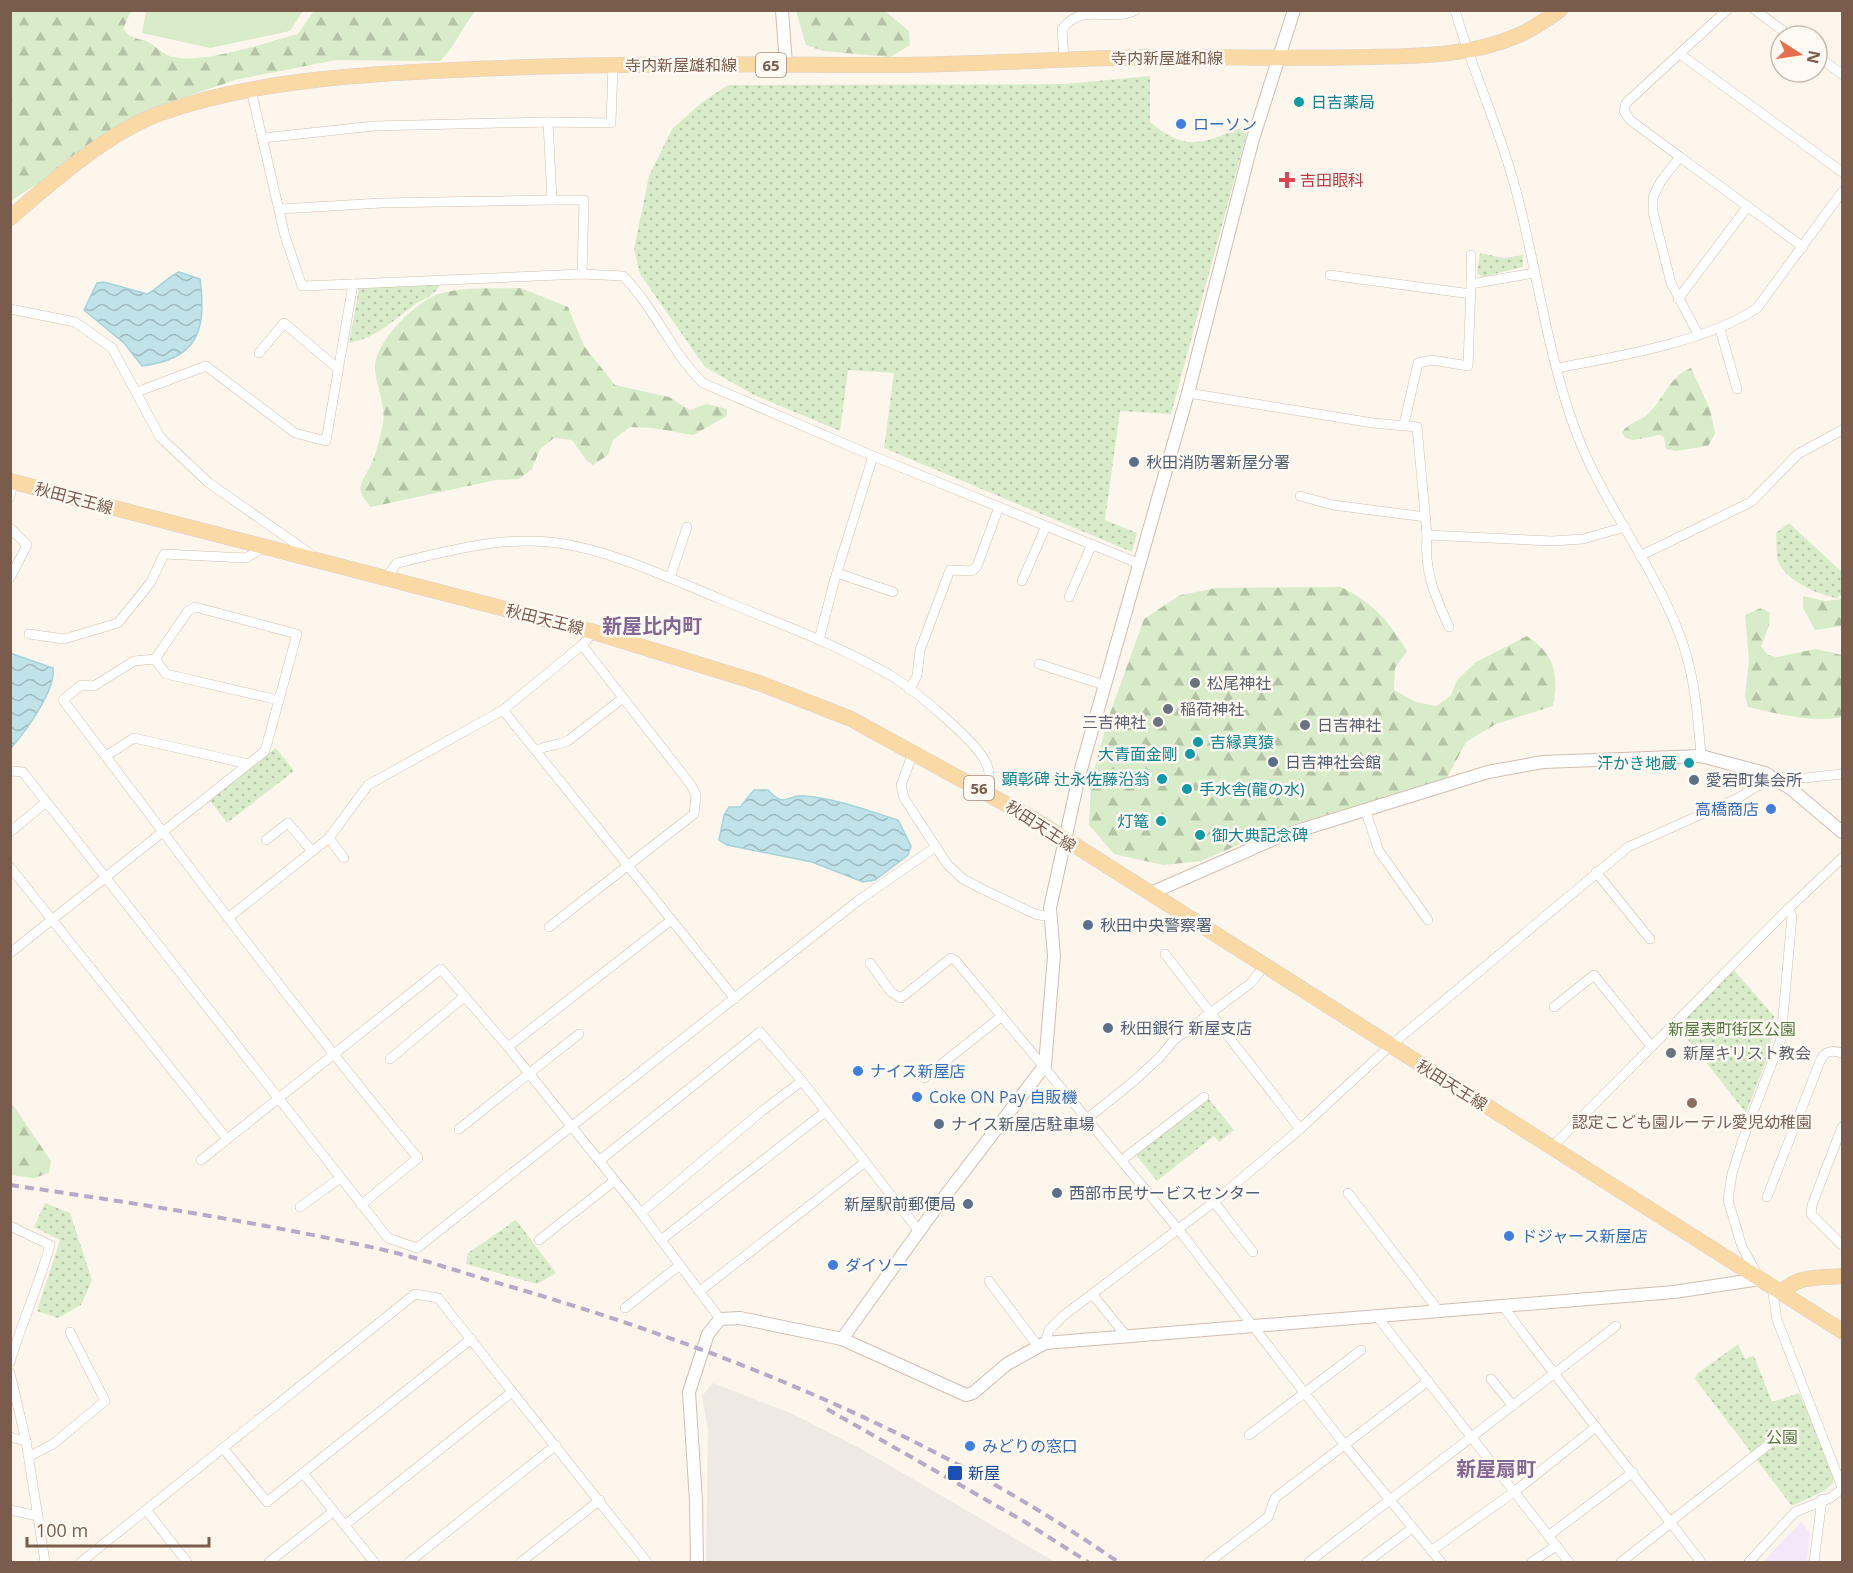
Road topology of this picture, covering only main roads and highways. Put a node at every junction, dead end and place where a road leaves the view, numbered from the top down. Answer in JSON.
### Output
{"nodes":[{"id":1,"x":1560,"y":10,"type":"edge"},
{"id":2,"x":10,"y":218,"type":"edge"},
{"id":3,"x":11,"y":486,"type":"edge"},
{"id":4,"x":1842,"y":1276,"type":"edge"},
{"id":5,"x":1771,"y":1286,"type":"junction"},
{"id":6,"x":1842,"y":1331,"type":"edge"}],
"edges":[{"from":1,"to":2,"type":"main road","name":"寺内新屋雄和線","number":"65"},
{"from":3,"to":5,"type":"main road","name":"秋田天王線","number":"56"},
{"from":4,"to":5,"type":"main road"},
{"from":5,"to":6,"type":"main road","name":"秋田天王線","number":"56"}]}
